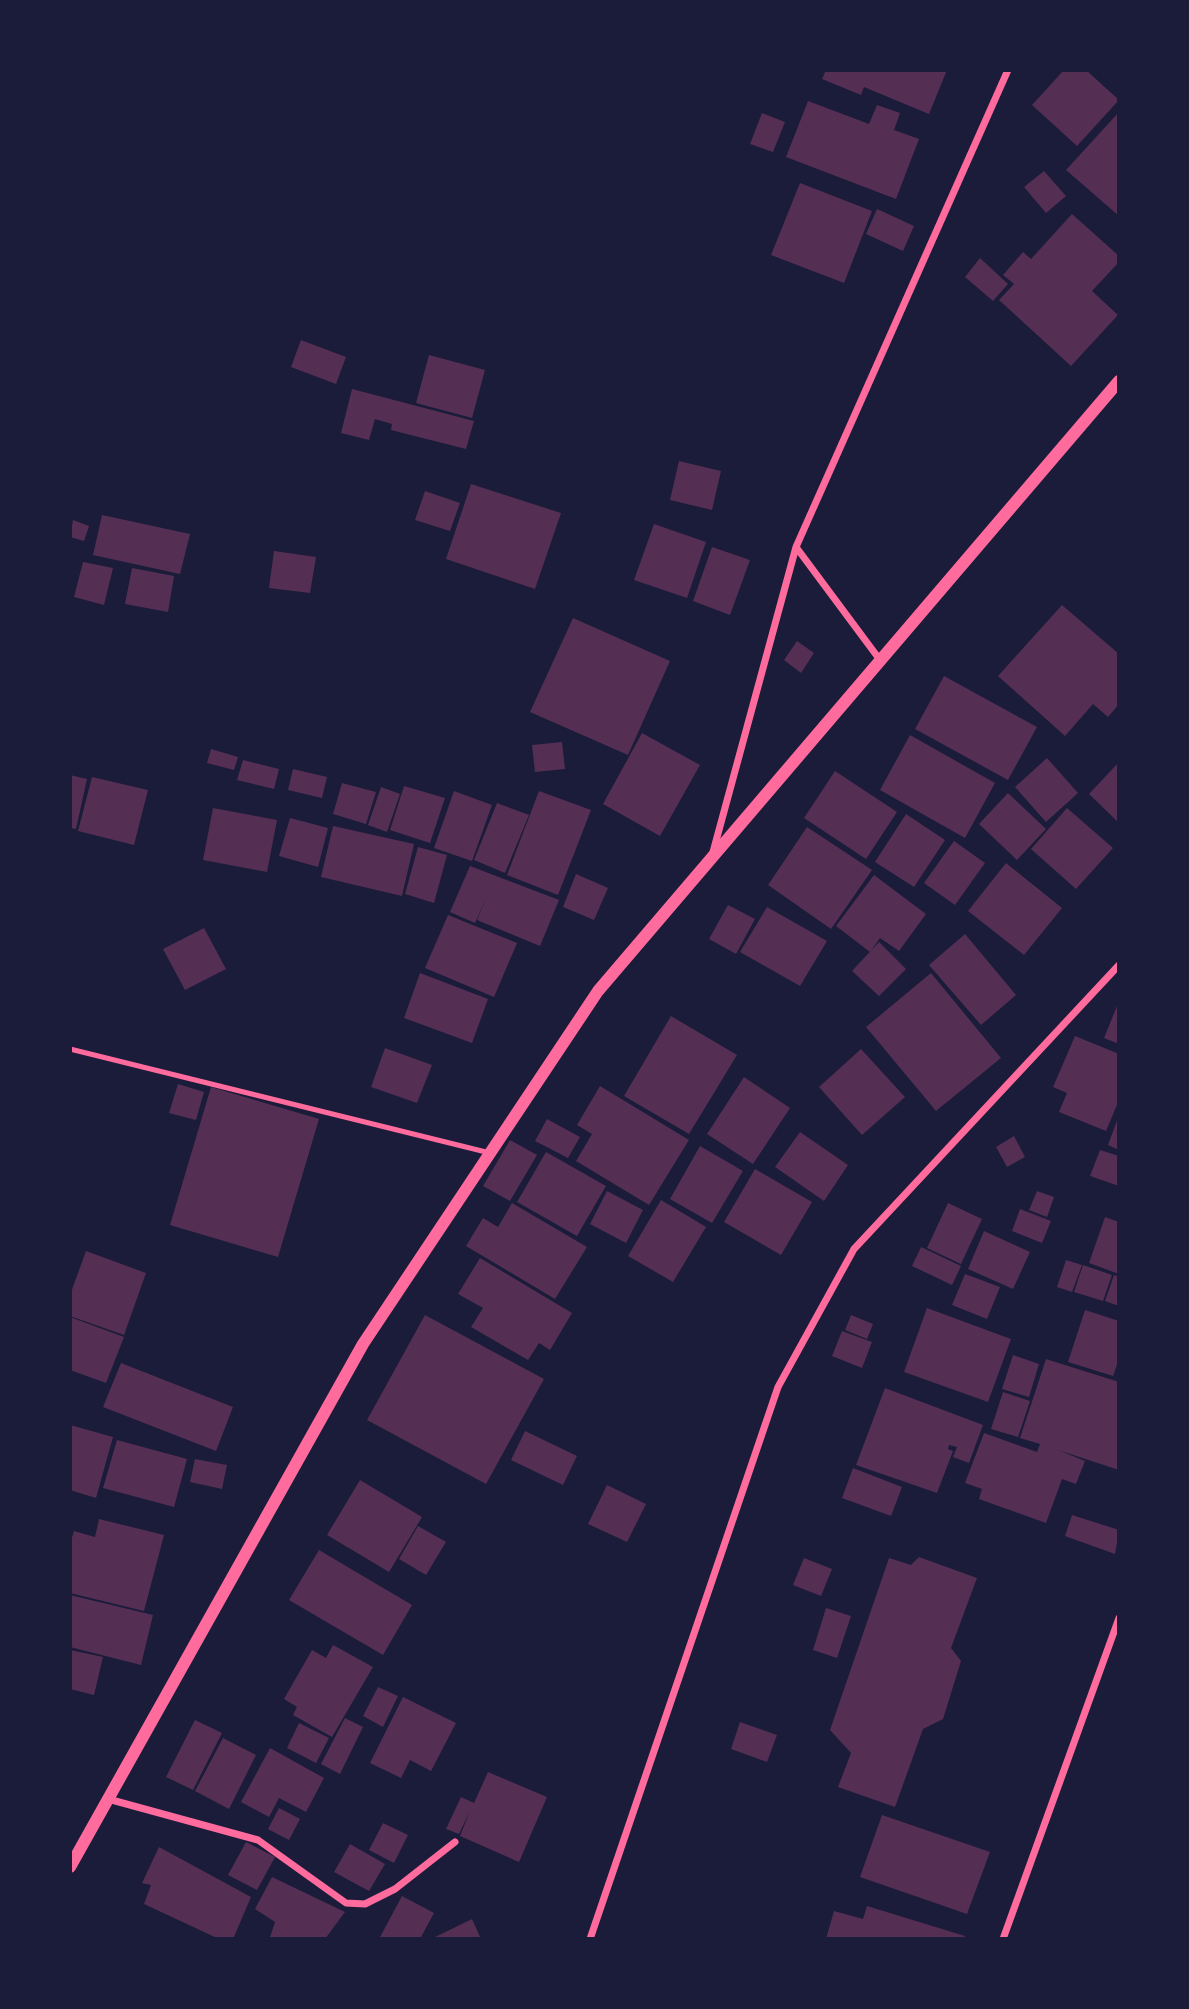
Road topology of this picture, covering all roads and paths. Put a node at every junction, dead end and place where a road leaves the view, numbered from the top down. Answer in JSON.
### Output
{"nodes":[{"id":1,"x":1008,"y":70,"type":"edge"},
{"id":2,"x":1119,"y":381,"type":"edge"},
{"id":3,"x":796,"y":547,"type":"junction"},
{"id":4,"x":880,"y":660,"type":"junction"},
{"id":5,"x":710,"y":860,"type":"junction"},
{"id":6,"x":1119,"y":965,"type":"edge"},
{"id":7,"x":70,"y":1049,"type":"edge"},
{"id":8,"x":490,"y":1153,"type":"junction"},
{"id":9,"x":1119,"y":1618,"type":"edge"},
{"id":10,"x":108,"y":1799,"type":"junction"},
{"id":11,"x":455,"y":1842,"type":"dead end"},
{"id":12,"x":70,"y":1867,"type":"edge"},
{"id":13,"x":590,"y":1939,"type":"edge"},
{"id":14,"x":1003,"y":1939,"type":"edge"}],
"edges":[{"from":1,"to":3,"type":"street"},
{"from":2,"to":4,"type":"street"},
{"from":3,"to":4,"type":"street"},
{"from":3,"to":5,"type":"street"},
{"from":4,"to":5,"type":"street"},
{"from":5,"to":8,"type":"street"},
{"from":6,"to":13,"type":"street"},
{"from":7,"to":8,"type":"lane"},
{"from":8,"to":10,"type":"street"},
{"from":9,"to":14,"type":"street"},
{"from":10,"to":11,"type":"street"},
{"from":10,"to":12,"type":"street"}]}
